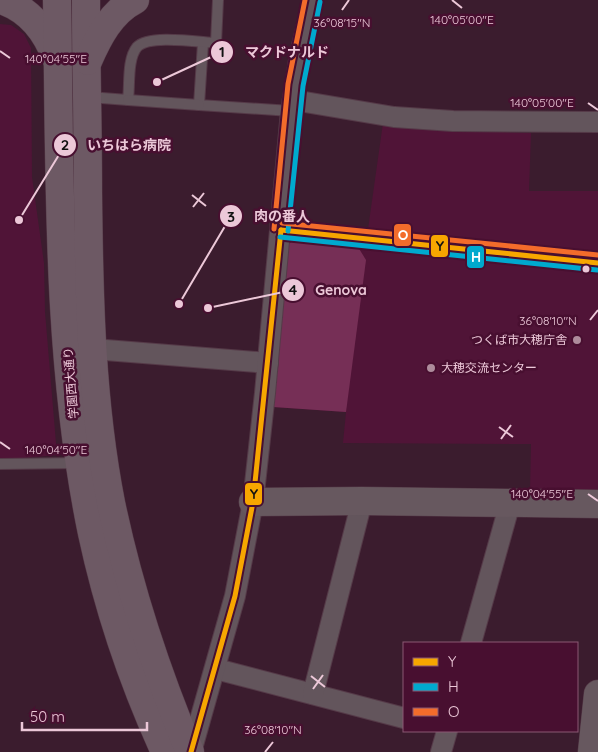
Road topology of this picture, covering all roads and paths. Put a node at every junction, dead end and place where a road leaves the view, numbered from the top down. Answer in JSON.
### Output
{"nodes":[{"id":1,"x":0,"y":0,"type":"edge"},
{"id":2,"x":57,"y":0,"type":"edge"},
{"id":3,"x":86,"y":0,"type":"edge"},
{"id":4,"x":134,"y":0,"type":"edge"},
{"id":5,"x":218,"y":0,"type":"edge"},
{"id":6,"x":313,"y":0,"type":"edge"},
{"id":7,"x":203,"y":43,"type":"junction"},
{"id":8,"x":58,"y":64,"type":"junction"},
{"id":9,"x":87,"y":64,"type":"junction"},
{"id":10,"x":87,"y":97,"type":"junction"},
{"id":11,"x":128,"y":100,"type":"junction"},
{"id":12,"x":199,"y":105,"type":"junction"},
{"id":13,"x":292,"y":106,"type":"junction"},
{"id":14,"x":598,"y":122,"type":"edge"},
{"id":15,"x":281,"y":230,"type":"junction"},
{"id":16,"x":598,"y":263,"type":"edge"},
{"id":17,"x":93,"y":349,"type":"junction"},
{"id":18,"x":268,"y":363,"type":"junction"},
{"id":19,"x":80,"y":463,"type":"junction"},
{"id":20,"x":0,"y":464,"type":"edge"},
{"id":21,"x":362,"y":501,"type":"junction"},
{"id":22,"x":253,"y":502,"type":"junction"},
{"id":23,"x":510,"y":503,"type":"junction"},
{"id":24,"x":598,"y":504,"type":"edge"},
{"id":25,"x":471,"y":642,"type":"edge"},
{"id":26,"x":216,"y":669,"type":"junction"},
{"id":27,"x":314,"y":694,"type":"junction"},
{"id":28,"x":598,"y":694,"type":"edge"},
{"id":29,"x":403,"y":718,"type":"edge"},
{"id":30,"x":447,"y":732,"type":"edge"},
{"id":31,"x":165,"y":752,"type":"edge"},
{"id":32,"x":190,"y":752,"type":"edge"},
{"id":33,"x":441,"y":752,"type":"edge"},
{"id":34,"x":592,"y":752,"type":"edge"}],
"edges":[{"from":1,"to":8,"type":"highway"},
{"from":2,"to":8,"type":"highway","name":"学園西大通り"},
{"from":3,"to":9,"type":"highway","name":"学園西大通り"},
{"from":4,"to":9,"type":"highway"},
{"from":5,"to":7,"type":"lane"},
{"from":6,"to":13,"type":"street"},
{"from":7,"to":11,"type":"lane"},
{"from":7,"to":12,"type":"lane"},
{"from":8,"to":19,"type":"highway","name":"学園西大通り"},
{"from":9,"to":10,"type":"highway","name":"学園西大通り"},
{"from":10,"to":11,"type":"lane"},
{"from":10,"to":17,"type":"highway","name":"学園西大通り"},
{"from":11,"to":12,"type":"lane"},
{"from":12,"to":13,"type":"lane"},
{"from":13,"to":14,"type":"street"},
{"from":13,"to":15,"type":"street"},
{"from":15,"to":16,"type":"lane"},
{"from":15,"to":18,"type":"street"},
{"from":17,"to":18,"type":"street"},
{"from":17,"to":32,"type":"highway","name":"学園西大通り"},
{"from":18,"to":22,"type":"street"},
{"from":19,"to":20,"type":"lane"},
{"from":19,"to":31,"type":"highway","name":"学園西大通り"},
{"from":21,"to":22,"type":"street"},
{"from":21,"to":23,"type":"street"},
{"from":21,"to":27,"type":"street"},
{"from":22,"to":26,"type":"street"},
{"from":23,"to":24,"type":"street"},
{"from":23,"to":25,"type":"street"},
{"from":26,"to":27,"type":"street"},
{"from":26,"to":32,"type":"street"},
{"from":27,"to":29,"type":"street"},
{"from":28,"to":34,"type":"street"},
{"from":30,"to":33,"type":"street"}]}
